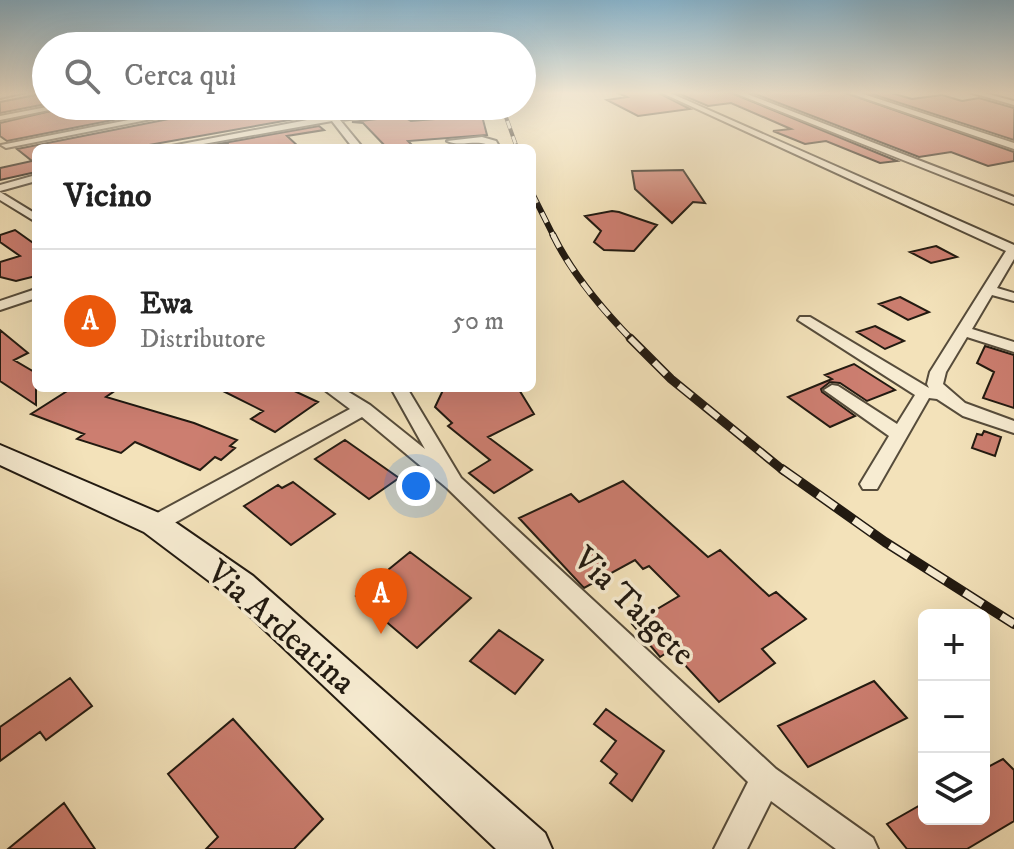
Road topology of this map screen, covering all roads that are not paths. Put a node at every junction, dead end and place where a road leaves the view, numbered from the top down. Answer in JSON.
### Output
{"nodes":[{"id":1,"x":72,"y":132,"type":"edge"},
{"id":2,"x":261,"y":132,"type":"edge"},
{"id":3,"x":751,"y":132,"type":"edge"},
{"id":4,"x":837,"y":132,"type":"edge"},
{"id":5,"x":970,"y":132,"type":"edge"},
{"id":6,"x":170,"y":135,"type":"dead end"},
{"id":7,"x":451,"y":141,"type":"dead end"},
{"id":8,"x":180,"y":144,"type":"edge"},
{"id":9,"x":193,"y":144,"type":"edge"},
{"id":10,"x":493,"y":144,"type":"edge"},
{"id":11,"x":6,"y":145,"type":"dead end"},
{"id":12,"x":1014,"y":146,"type":"edge"},
{"id":13,"x":32,"y":179,"type":"edge"},
{"id":14,"x":0,"y":188,"type":"edge"},
{"id":15,"x":0,"y":195,"type":"edge"},
{"id":16,"x":1014,"y":201,"type":"edge"},
{"id":17,"x":32,"y":216,"type":"edge"},
{"id":18,"x":1014,"y":250,"type":"edge"},
{"id":19,"x":989,"y":290,"type":"junction"},
{"id":20,"x":32,"y":294,"type":"edge"},
{"id":21,"x":1014,"y":297,"type":"edge"},
{"id":22,"x":0,"y":306,"type":"edge"},
{"id":23,"x":805,"y":320,"type":"dead end"},
{"id":24,"x":963,"y":331,"type":"junction"},
{"id":25,"x":1014,"y":347,"type":"edge"},
{"id":26,"x":832,"y":390,"type":"dead end"},
{"id":27,"x":344,"y":392,"type":"edge"},
{"id":28,"x":401,"y":392,"type":"edge"},
{"id":29,"x":932,"y":394,"type":"junction"},
{"id":30,"x":364,"y":409,"type":"junction"},
{"id":31,"x":1014,"y":427,"type":"edge"},
{"id":32,"x":899,"y":434,"type":"junction"},
{"id":33,"x":0,"y":454,"type":"edge"},
{"id":34,"x":454,"y":483,"type":"junction"},
{"id":35,"x":870,"y":484,"type":"dead end"},
{"id":36,"x":155,"y":524,"type":"junction"},
{"id":37,"x":766,"y":779,"type":"junction"},
{"id":38,"x":529,"y":849,"type":"edge"},
{"id":39,"x":730,"y":849,"type":"edge"},
{"id":40,"x":862,"y":849,"type":"edge"}],
"edges":[{"from":1,"to":11,"type":"street"},
{"from":2,"to":9,"type":"street"},
{"from":3,"to":18,"type":"street"},
{"from":4,"to":16,"type":"street"},
{"from":5,"to":12,"type":"street"},
{"from":6,"to":8,"type":"street"},
{"from":7,"to":10,"type":"street"},
{"from":13,"to":14,"type":"street"},
{"from":15,"to":17,"type":"street"},
{"from":18,"to":19,"type":"street"},
{"from":19,"to":21,"type":"street"},
{"from":19,"to":24,"type":"street"},
{"from":20,"to":22,"type":"street"},
{"from":23,"to":29,"type":"street"},
{"from":24,"to":25,"type":"street"},
{"from":24,"to":29,"type":"street"},
{"from":26,"to":32,"type":"street"},
{"from":27,"to":30,"type":"street"},
{"from":28,"to":34,"type":"street"},
{"from":29,"to":31,"type":"street"},
{"from":29,"to":32,"type":"street"},
{"from":30,"to":34,"type":"street"},
{"from":30,"to":36,"type":"street"},
{"from":32,"to":35,"type":"street"},
{"from":33,"to":36,"type":"main road","name":"Via Ardeatina"},
{"from":34,"to":37,"type":"street","name":"Via Taigete"},
{"from":36,"to":38,"type":"main road","name":"Via Ardeatina"},
{"from":37,"to":39,"type":"street"},
{"from":37,"to":40,"type":"street","name":"Via Taigete"}]}
